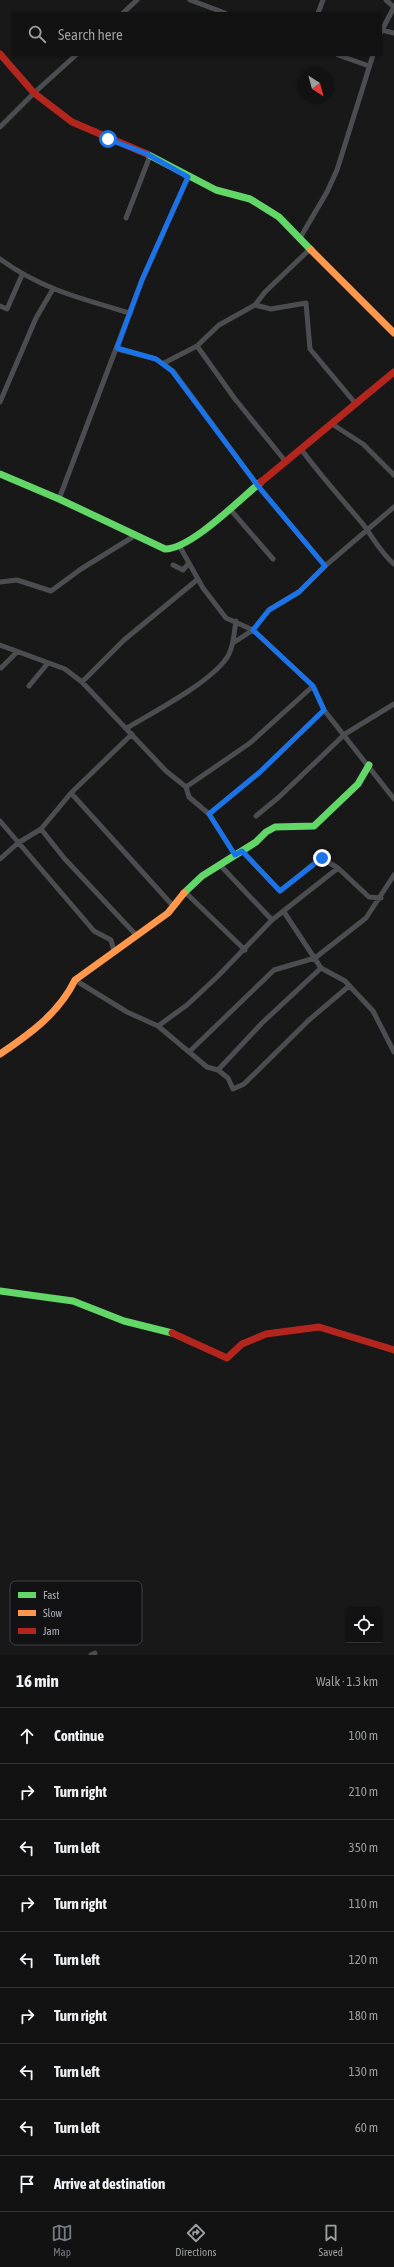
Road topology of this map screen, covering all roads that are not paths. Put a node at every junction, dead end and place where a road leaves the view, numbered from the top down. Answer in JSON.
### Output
{"nodes":[{"id":1,"x":137,"y":0,"type":"edge"},
{"id":2,"x":190,"y":0,"type":"edge"},
{"id":3,"x":323,"y":0,"type":"edge"},
{"id":4,"x":386,"y":0,"type":"edge"},
{"id":5,"x":124,"y":12,"type":"edge"},
{"id":6,"x":222,"y":12,"type":"edge"},
{"id":7,"x":318,"y":12,"type":"edge"},
{"id":8,"x":382,"y":31,"type":"edge"},
{"id":9,"x":394,"y":33,"type":"edge"},
{"id":10,"x":0,"y":54,"type":"edge"},
{"id":11,"x":75,"y":56,"type":"edge"},
{"id":12,"x":341,"y":56,"type":"edge"},
{"id":13,"x":373,"y":56,"type":"edge"},
{"id":14,"x":369,"y":66,"type":"junction"},
{"id":15,"x":34,"y":93,"type":"junction"},
{"id":16,"x":0,"y":127,"type":"edge"},
{"id":17,"x":150,"y":156,"type":"junction"},
{"id":18,"x":188,"y":177,"type":"junction"},
{"id":19,"x":126,"y":218,"type":"dead end"},
{"id":20,"x":300,"y":238,"type":"junction"},
{"id":21,"x":311,"y":248,"type":"junction"},
{"id":22,"x":0,"y":259,"type":"edge"},
{"id":23,"x":22,"y":275,"type":"junction"},
{"id":24,"x":53,"y":289,"type":"junction"},
{"id":25,"x":255,"y":305,"type":"junction"},
{"id":26,"x":0,"y":306,"type":"edge"},
{"id":27,"x":130,"y":314,"type":"junction"},
{"id":28,"x":394,"y":333,"type":"edge"},
{"id":29,"x":197,"y":346,"type":"junction"},
{"id":30,"x":117,"y":348,"type":"junction"},
{"id":31,"x":164,"y":363,"type":"junction"},
{"id":32,"x":394,"y":372,"type":"edge"},
{"id":33,"x":0,"y":402,"type":"edge"},
{"id":34,"x":356,"y":404,"type":"junction"},
{"id":35,"x":332,"y":424,"type":"junction"},
{"id":36,"x":302,"y":449,"type":"junction"},
{"id":37,"x":286,"y":462,"type":"junction"},
{"id":38,"x":0,"y":474,"type":"edge"},
{"id":39,"x":394,"y":475,"type":"edge"},
{"id":40,"x":258,"y":486,"type":"junction"},
{"id":41,"x":60,"y":499,"type":"junction"},
{"id":42,"x":394,"y":507,"type":"edge"},
{"id":43,"x":230,"y":509,"type":"junction"},
{"id":44,"x":367,"y":532,"type":"junction"},
{"id":45,"x":136,"y":535,"type":"junction"},
{"id":46,"x":180,"y":547,"type":"junction"},
{"id":47,"x":272,"y":559,"type":"dead end"},
{"id":48,"x":189,"y":563,"type":"junction"},
{"id":49,"x":394,"y":564,"type":"edge"},
{"id":50,"x":173,"y":565,"type":"dead end"},
{"id":51,"x":325,"y":566,"type":"junction"},
{"id":52,"x":198,"y":579,"type":"junction"},
{"id":53,"x":0,"y":582,"type":"edge"},
{"id":54,"x":236,"y":621,"type":"junction"},
{"id":55,"x":253,"y":630,"type":"junction"},
{"id":56,"x":233,"y":643,"type":"junction"},
{"id":57,"x":0,"y":645,"type":"edge"},
{"id":58,"x":17,"y":652,"type":"junction"},
{"id":59,"x":48,"y":663,"type":"junction"},
{"id":60,"x":1,"y":668,"type":"dead end"},
{"id":61,"x":82,"y":682,"type":"junction"},
{"id":62,"x":29,"y":686,"type":"dead end"},
{"id":63,"x":313,"y":686,"type":"junction"},
{"id":64,"x":394,"y":704,"type":"edge"},
{"id":65,"x":324,"y":710,"type":"junction"},
{"id":66,"x":127,"y":728,"type":"junction"},
{"id":67,"x":132,"y":734,"type":"junction"},
{"id":68,"x":345,"y":734,"type":"junction"},
{"id":69,"x":369,"y":765,"type":"junction"},
{"id":70,"x":186,"y":786,"type":"junction"},
{"id":71,"x":71,"y":793,"type":"junction"},
{"id":72,"x":394,"y":799,"type":"edge"},
{"id":73,"x":209,"y":814,"type":"junction"},
{"id":74,"x":256,"y":816,"type":"dead end"},
{"id":75,"x":0,"y":821,"type":"edge"},
{"id":76,"x":42,"y":829,"type":"junction"},
{"id":77,"x":18,"y":843,"type":"junction"},
{"id":78,"x":242,"y":851,"type":"junction"},
{"id":79,"x":235,"y":855,"type":"junction"},
{"id":80,"x":0,"y":859,"type":"edge"},
{"id":81,"x":220,"y":865,"type":"junction"},
{"id":82,"x":338,"y":868,"type":"junction"},
{"id":83,"x":394,"y":875,"type":"edge"},
{"id":84,"x":185,"y":892,"type":"junction"},
{"id":85,"x":381,"y":898,"type":"junction"},
{"id":86,"x":174,"y":907,"type":"junction"},
{"id":87,"x":284,"y":912,"type":"junction"},
{"id":88,"x":272,"y":920,"type":"junction"},
{"id":89,"x":137,"y":936,"type":"junction"},
{"id":90,"x":245,"y":950,"type":"junction"},
{"id":91,"x":114,"y":952,"type":"junction"},
{"id":92,"x":315,"y":958,"type":"junction"},
{"id":93,"x":321,"y":968,"type":"junction"},
{"id":94,"x":75,"y":980,"type":"junction"},
{"id":95,"x":350,"y":986,"type":"junction"},
{"id":96,"x":158,"y":1026,"type":"junction"},
{"id":97,"x":189,"y":1052,"type":"junction"},
{"id":98,"x":394,"y":1052,"type":"edge"},
{"id":99,"x":0,"y":1054,"type":"edge"},
{"id":100,"x":218,"y":1070,"type":"junction"},
{"id":101,"x":0,"y":1291,"type":"edge"},
{"id":102,"x":394,"y":1350,"type":"edge"}],
"edges":[{"from":1,"to":5,"type":"street"},
{"from":2,"to":6,"type":"street"},
{"from":3,"to":7,"type":"street"},
{"from":4,"to":8,"type":"street"},
{"from":8,"to":9,"type":"street"},
{"from":10,"to":15,"type":"street"},
{"from":11,"to":15,"type":"street"},
{"from":12,"to":14,"type":"street"},
{"from":13,"to":14,"type":"street"},
{"from":14,"to":20,"type":"street"},
{"from":15,"to":16,"type":"street"},
{"from":15,"to":17,"type":"street"},
{"from":17,"to":18,"type":"street"},
{"from":17,"to":19,"type":"street"},
{"from":18,"to":20,"type":"street"},
{"from":18,"to":27,"type":"street"},
{"from":20,"to":21,"type":"street"},
{"from":21,"to":25,"type":"street"},
{"from":21,"to":28,"type":"street"},
{"from":22,"to":23,"type":"street"},
{"from":23,"to":24,"type":"street"},
{"from":23,"to":26,"type":"street"},
{"from":24,"to":27,"type":"street"},
{"from":24,"to":33,"type":"street"},
{"from":25,"to":29,"type":"street"},
{"from":25,"to":34,"type":"street"},
{"from":27,"to":30,"type":"street"},
{"from":29,"to":31,"type":"street"},
{"from":29,"to":37,"type":"street"},
{"from":30,"to":31,"type":"street"},
{"from":30,"to":41,"type":"street"},
{"from":31,"to":40,"type":"street"},
{"from":32,"to":34,"type":"street"},
{"from":34,"to":35,"type":"street"},
{"from":35,"to":36,"type":"street"},
{"from":35,"to":39,"type":"street"},
{"from":36,"to":37,"type":"street"},
{"from":36,"to":44,"type":"street"},
{"from":37,"to":40,"type":"street"},
{"from":38,"to":41,"type":"street"},
{"from":40,"to":43,"type":"street"},
{"from":40,"to":51,"type":"street"},
{"from":41,"to":45,"type":"street"},
{"from":42,"to":44,"type":"street"},
{"from":43,"to":46,"type":"street"},
{"from":43,"to":47,"type":"street"},
{"from":44,"to":49,"type":"street"},
{"from":44,"to":51,"type":"street"},
{"from":45,"to":46,"type":"street"},
{"from":45,"to":53,"type":"street"},
{"from":46,"to":48,"type":"street"},
{"from":48,"to":50,"type":"street"},
{"from":48,"to":52,"type":"street"},
{"from":51,"to":55,"type":"street"},
{"from":52,"to":54,"type":"street"},
{"from":52,"to":61,"type":"street"},
{"from":54,"to":55,"type":"street"},
{"from":54,"to":56,"type":"street"},
{"from":55,"to":56,"type":"street"},
{"from":55,"to":63,"type":"street"},
{"from":56,"to":66,"type":"street"},
{"from":57,"to":58,"type":"street"},
{"from":58,"to":59,"type":"street"},
{"from":58,"to":60,"type":"street"},
{"from":59,"to":61,"type":"street"},
{"from":59,"to":62,"type":"street"},
{"from":61,"to":66,"type":"street"},
{"from":63,"to":65,"type":"street"},
{"from":63,"to":70,"type":"street"},
{"from":64,"to":68,"type":"street"},
{"from":65,"to":68,"type":"street"},
{"from":65,"to":73,"type":"street"},
{"from":66,"to":67,"type":"street"},
{"from":67,"to":70,"type":"street"},
{"from":67,"to":71,"type":"street"},
{"from":68,"to":69,"type":"street"},
{"from":68,"to":74,"type":"street"},
{"from":69,"to":72,"type":"street"},
{"from":69,"to":78,"type":"street"},
{"from":70,"to":73,"type":"street"},
{"from":71,"to":76,"type":"street"},
{"from":71,"to":86,"type":"street"},
{"from":73,"to":79,"type":"street"},
{"from":75,"to":77,"type":"street"},
{"from":76,"to":77,"type":"street"},
{"from":76,"to":89,"type":"street"},
{"from":77,"to":80,"type":"street"},
{"from":77,"to":91,"type":"street"},
{"from":78,"to":79,"type":"street"},
{"from":78,"to":82,"type":"street"},
{"from":79,"to":81,"type":"street"},
{"from":81,"to":84,"type":"street"},
{"from":81,"to":88,"type":"street"},
{"from":82,"to":85,"type":"street"},
{"from":82,"to":87,"type":"street"},
{"from":83,"to":85,"type":"street"},
{"from":84,"to":86,"type":"street"},
{"from":84,"to":90,"type":"street"},
{"from":85,"to":92,"type":"street"},
{"from":86,"to":89,"type":"street"},
{"from":87,"to":88,"type":"street"},
{"from":87,"to":92,"type":"street"},
{"from":88,"to":90,"type":"street"},
{"from":89,"to":91,"type":"street"},
{"from":90,"to":96,"type":"street"},
{"from":91,"to":94,"type":"street"},
{"from":92,"to":93,"type":"street"},
{"from":92,"to":97,"type":"street"},
{"from":93,"to":95,"type":"street"},
{"from":93,"to":100,"type":"street"},
{"from":94,"to":96,"type":"street"},
{"from":94,"to":99,"type":"street"},
{"from":95,"to":98,"type":"street"},
{"from":95,"to":100,"type":"street"},
{"from":96,"to":97,"type":"street"},
{"from":97,"to":100,"type":"street"},
{"from":101,"to":102,"type":"street"}]}
